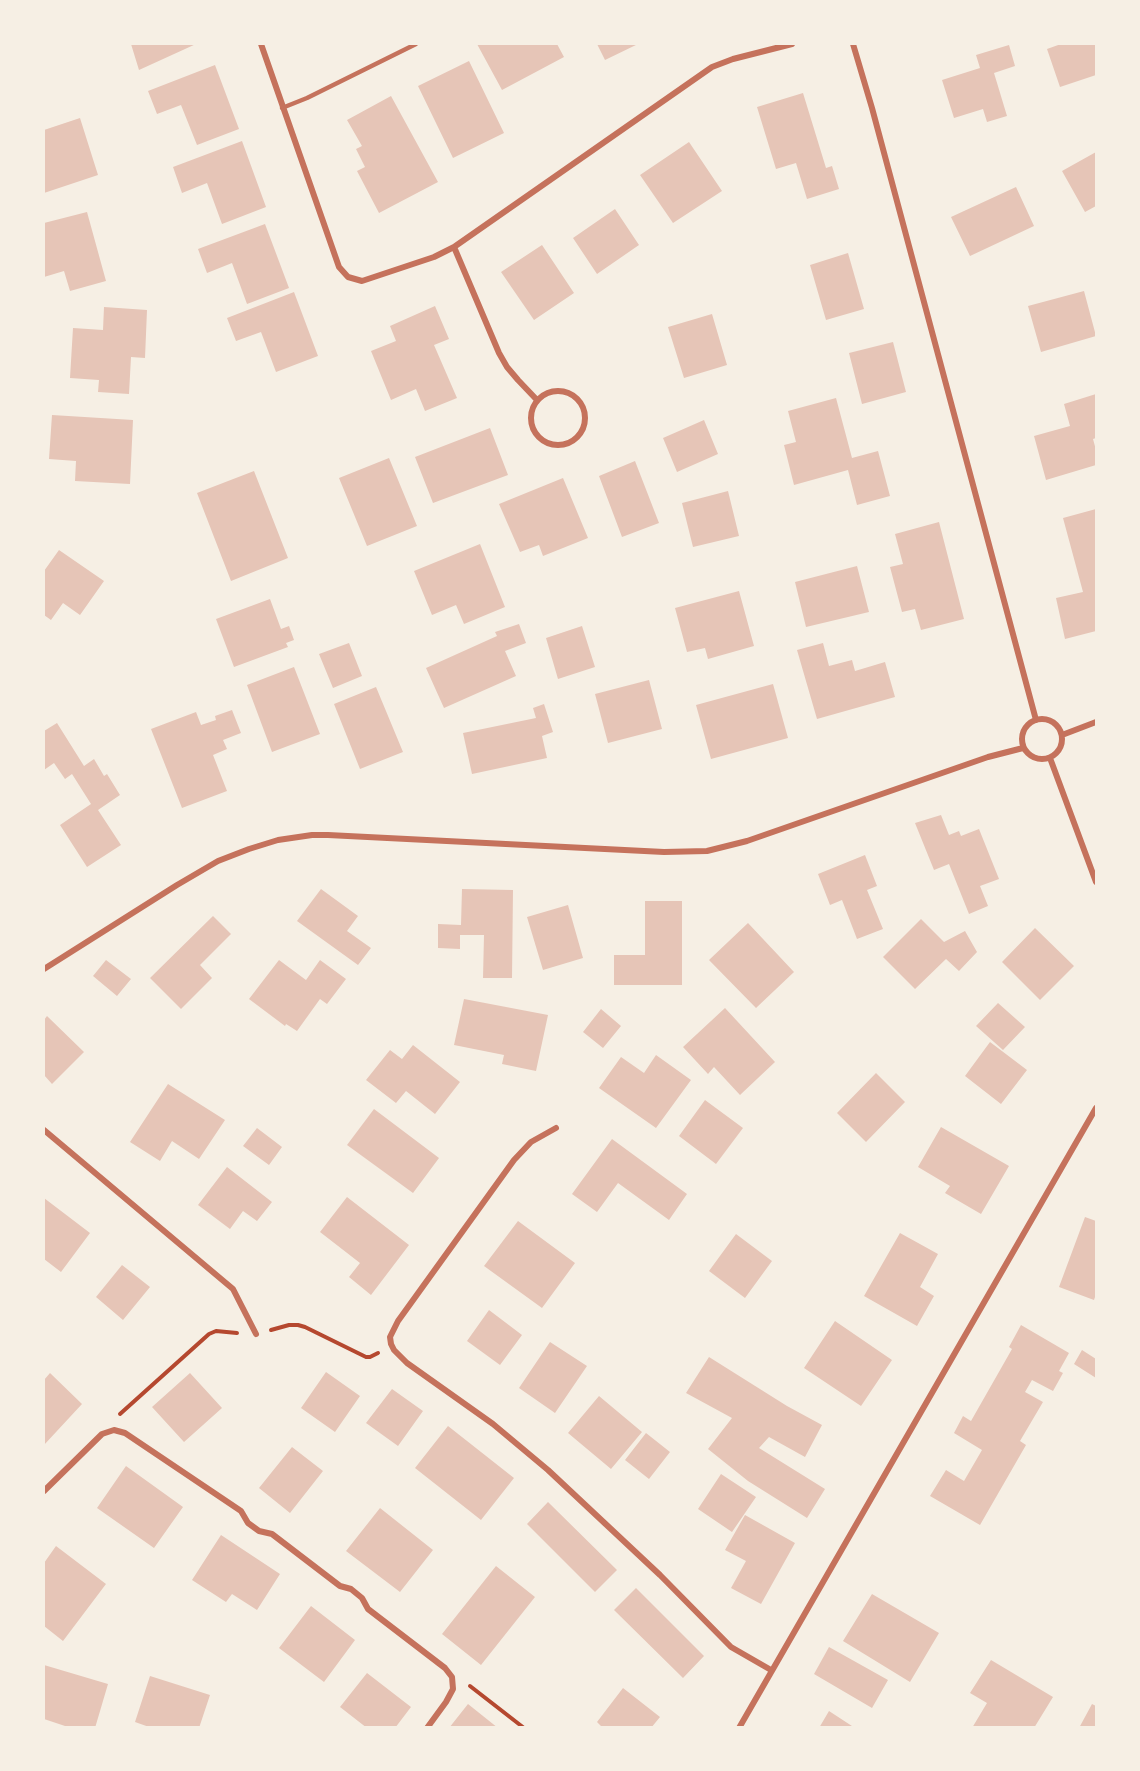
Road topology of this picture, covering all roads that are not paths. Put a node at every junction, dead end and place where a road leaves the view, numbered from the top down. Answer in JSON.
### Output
{"nodes":[{"id":1,"x":261,"y":44,"type":"edge"},
{"id":2,"x":416,"y":44,"type":"edge"},
{"id":3,"x":792,"y":44,"type":"edge"},
{"id":4,"x":853,"y":44,"type":"edge"},
{"id":5,"x":282,"y":108,"type":"junction"},
{"id":6,"x":454,"y":247,"type":"junction"},
{"id":7,"x":537,"y":400,"type":"junction"},
{"id":8,"x":1036,"y":720,"type":"junction"},
{"id":9,"x":1096,"y":722,"type":"edge"},
{"id":10,"x":1062,"y":735,"type":"junction"},
{"id":11,"x":1023,"y":748,"type":"junction"},
{"id":12,"x":1050,"y":758,"type":"junction"},
{"id":13,"x":1096,"y":882,"type":"edge"},
{"id":14,"x":44,"y":969,"type":"edge"},
{"id":15,"x":1096,"y":1108,"type":"edge"},
{"id":16,"x":556,"y":1128,"type":"dead end"},
{"id":17,"x":44,"y":1130,"type":"edge"},
{"id":18,"x":256,"y":1334,"type":"road end"},
{"id":19,"x":44,"y":1491,"type":"edge"},
{"id":20,"x":771,"y":1670,"type":"junction"},
{"id":21,"x":427,"y":1728,"type":"edge"},
{"id":22,"x":739,"y":1728,"type":"edge"}],
"edges":[{"from":1,"to":5,"type":"street"},
{"from":2,"to":5,"type":"lane"},
{"from":3,"to":6,"type":"street"},
{"from":4,"to":8,"type":"street"},
{"from":5,"to":6,"type":"street"},
{"from":6,"to":7,"type":"street"},
{"from":7,"to":7,"type":"street"},
{"from":8,"to":10,"type":"street"},
{"from":8,"to":11,"type":"street"},
{"from":9,"to":10,"type":"street"},
{"from":10,"to":12,"type":"street"},
{"from":11,"to":12,"type":"street"},
{"from":11,"to":14,"type":"street"},
{"from":12,"to":13,"type":"street"},
{"from":15,"to":20,"type":"street"},
{"from":16,"to":20,"type":"street"},
{"from":17,"to":18,"type":"street"},
{"from":19,"to":21,"type":"street"},
{"from":20,"to":22,"type":"street"}]}
